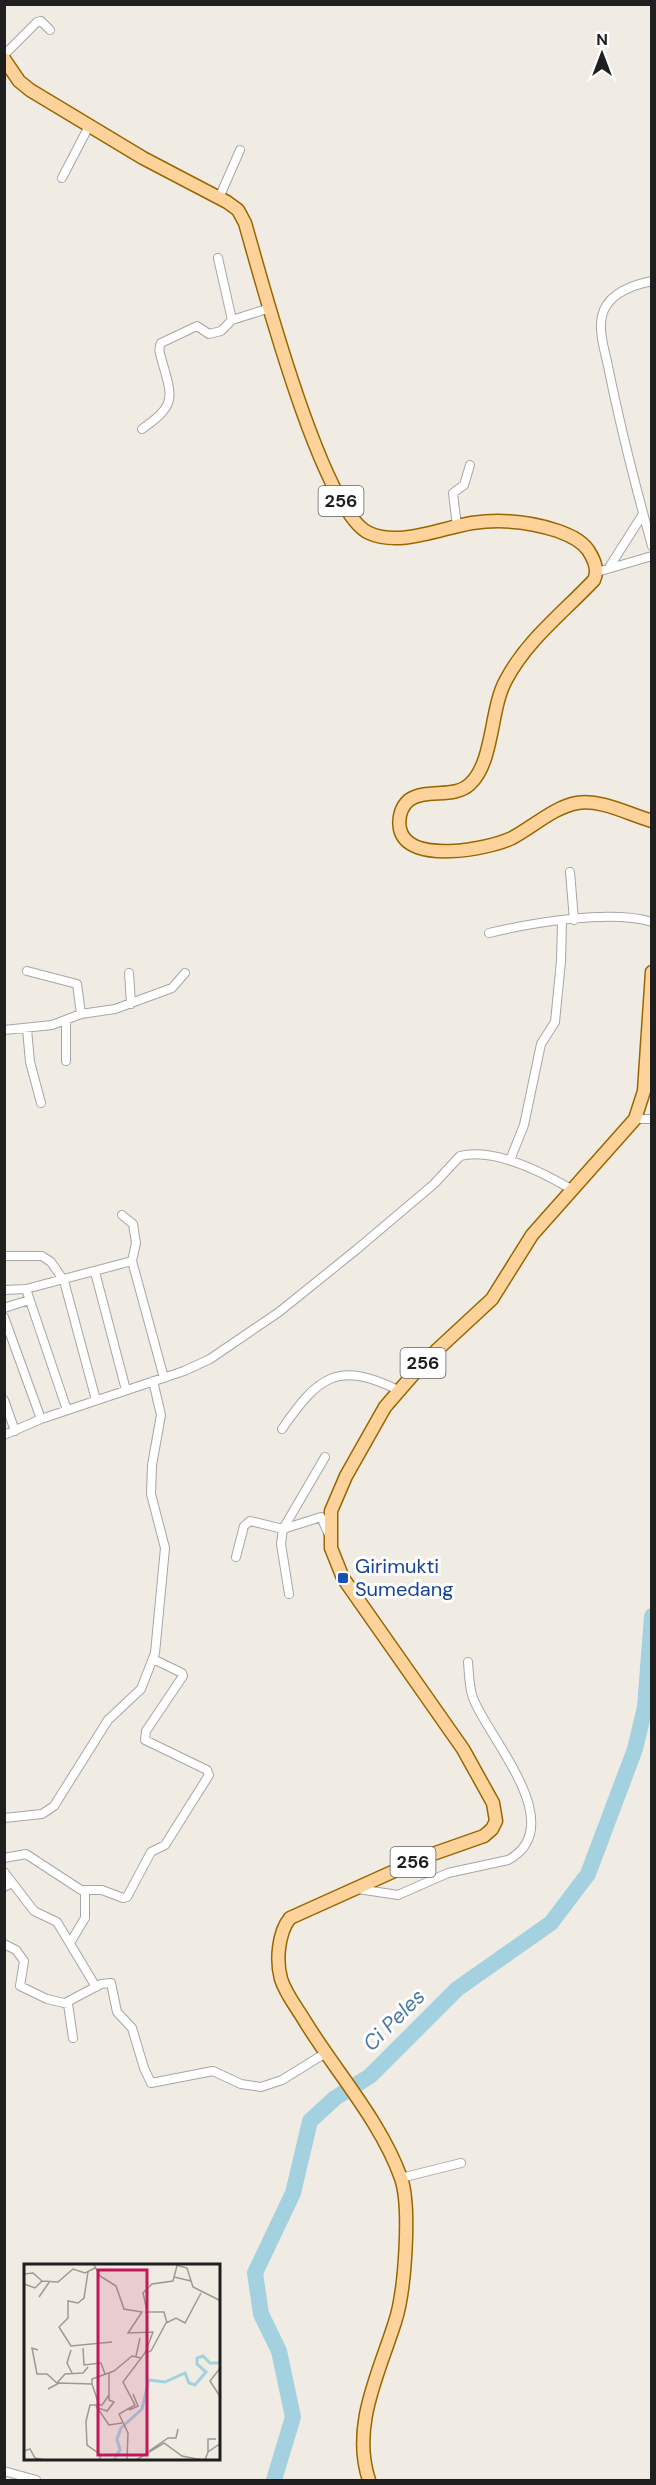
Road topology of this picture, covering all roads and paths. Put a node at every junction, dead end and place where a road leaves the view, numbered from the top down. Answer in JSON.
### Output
{"nodes":[{"id":1,"x":50,"y":30,"type":"dead end"},
{"id":2,"x":4,"y":57,"type":"edge"},
{"id":3,"x":89,"y":126,"type":"junction"},
{"id":4,"x":240,"y":150,"type":"dead end"},
{"id":5,"x":62,"y":178,"type":"dead end"},
{"id":6,"x":219,"y":198,"type":"junction"},
{"id":7,"x":218,"y":258,"type":"dead end"},
{"id":8,"x":651,"y":281,"type":"edge"},
{"id":9,"x":270,"y":308,"type":"junction"},
{"id":10,"x":232,"y":320,"type":"junction"},
{"id":11,"x":142,"y":429,"type":"dead end"},
{"id":12,"x":470,"y":465,"type":"dead end"},
{"id":13,"x":643,"y":514,"type":"junction"},
{"id":14,"x":457,"y":526,"type":"junction"},
{"id":15,"x":651,"y":546,"type":"edge"},
{"id":16,"x":651,"y":556,"type":"edge"},
{"id":17,"x":610,"y":566,"type":"junction"},
{"id":18,"x":597,"y":572,"type":"junction"},
{"id":19,"x":651,"y":821,"type":"edge"},
{"id":20,"x":570,"y":872,"type":"dead end"},
{"id":21,"x":574,"y":920,"type":"junction"},
{"id":22,"x":562,"y":921,"type":"junction"},
{"id":23,"x":651,"y":922,"type":"edge"},
{"id":24,"x":489,"y":933,"type":"dead end"},
{"id":25,"x":27,"y":971,"type":"dead end"},
{"id":26,"x":651,"y":972,"type":"edge"},
{"id":27,"x":129,"y":973,"type":"dead end"},
{"id":28,"x":185,"y":973,"type":"dead end"},
{"id":29,"x":131,"y":1004,"type":"junction"},
{"id":30,"x":81,"y":1014,"type":"junction"},
{"id":31,"x":66,"y":1021,"type":"junction"},
{"id":32,"x":27,"y":1029,"type":"junction"},
{"id":33,"x":4,"y":1030,"type":"edge"},
{"id":34,"x":66,"y":1061,"type":"dead end"},
{"id":35,"x":41,"y":1103,"type":"dead end"},
{"id":36,"x":635,"y":1119,"type":"junction"},
{"id":37,"x":651,"y":1119,"type":"edge"},
{"id":38,"x":510,"y":1160,"type":"junction"},
{"id":39,"x":571,"y":1189,"type":"junction"},
{"id":40,"x":122,"y":1215,"type":"dead end"},
{"id":41,"x":4,"y":1256,"type":"edge"},
{"id":42,"x":132,"y":1261,"type":"junction"},
{"id":43,"x":95,"y":1272,"type":"junction"},
{"id":44,"x":64,"y":1281,"type":"junction"},
{"id":45,"x":26,"y":1289,"type":"junction"},
{"id":46,"x":4,"y":1290,"type":"edge"},
{"id":47,"x":29,"y":1300,"type":"junction"},
{"id":48,"x":4,"y":1308,"type":"edge"},
{"id":49,"x":4,"y":1317,"type":"edge"},
{"id":50,"x":164,"y":1378,"type":"junction"},
{"id":51,"x":153,"y":1381,"type":"junction"},
{"id":52,"x":126,"y":1390,"type":"junction"},
{"id":53,"x":398,"y":1390,"type":"junction"},
{"id":54,"x":4,"y":1400,"type":"edge"},
{"id":55,"x":96,"y":1400,"type":"junction"},
{"id":56,"x":67,"y":1410,"type":"junction"},
{"id":57,"x":41,"y":1419,"type":"junction"},
{"id":58,"x":282,"y":1429,"type":"dead end"},
{"id":59,"x":15,"y":1431,"type":"junction"},
{"id":60,"x":4,"y":1435,"type":"edge"},
{"id":61,"x":325,"y":1457,"type":"dead end"},
{"id":62,"x":283,"y":1529,"type":"junction"},
{"id":63,"x":329,"y":1535,"type":"junction"},
{"id":64,"x":236,"y":1557,"type":"dead end"},
{"id":65,"x":289,"y":1594,"type":"dead end"},
{"id":66,"x":153,"y":1659,"type":"junction"},
{"id":67,"x":468,"y":1662,"type":"dead end"},
{"id":68,"x":6,"y":1815,"type":"edge"},
{"id":69,"x":4,"y":1858,"type":"edge"},
{"id":70,"x":4,"y":1872,"type":"edge"},
{"id":71,"x":12,"y":1882,"type":"junction"},
{"id":72,"x":4,"y":1887,"type":"edge"},
{"id":73,"x":356,"y":1889,"type":"junction"},
{"id":74,"x":85,"y":1891,"type":"junction"},
{"id":75,"x":70,"y":1943,"type":"junction"},
{"id":76,"x":4,"y":1944,"type":"edge"},
{"id":77,"x":96,"y":1987,"type":"junction"},
{"id":78,"x":67,"y":2002,"type":"junction"},
{"id":79,"x":73,"y":2038,"type":"dead end"},
{"id":80,"x":324,"y":2054,"type":"junction"},
{"id":81,"x":461,"y":2163,"type":"dead end"},
{"id":82,"x":401,"y":2178,"type":"junction"},
{"id":83,"x":4,"y":2471,"type":"edge"},
{"id":84,"x":36,"y":2481,"type":"edge"},
{"id":85,"x":369,"y":2481,"type":"edge"}],
"edges":[{"from":1,"to":2,"type":"street"},
{"from":2,"to":3,"type":"main road","number":"256"},
{"from":3,"to":5,"type":"street"},
{"from":3,"to":6,"type":"main road","number":"256"},
{"from":4,"to":6,"type":"street"},
{"from":6,"to":9,"type":"main road","number":"256"},
{"from":7,"to":10,"type":"street"},
{"from":8,"to":13,"type":"street"},
{"from":9,"to":10,"type":"street"},
{"from":9,"to":14,"type":"main road","number":"256"},
{"from":10,"to":11,"type":"street"},
{"from":12,"to":14,"type":"street"},
{"from":13,"to":15,"type":"street"},
{"from":13,"to":17,"type":"street"},
{"from":14,"to":18,"type":"main road","number":"256"},
{"from":16,"to":17,"type":"street"},
{"from":17,"to":18,"type":"street"},
{"from":18,"to":19,"type":"main road"},
{"from":20,"to":21,"type":"street"},
{"from":21,"to":22,"type":"street"},
{"from":21,"to":23,"type":"street"},
{"from":22,"to":24,"type":"street"},
{"from":22,"to":38,"type":"street"},
{"from":25,"to":30,"type":"street"},
{"from":26,"to":36,"type":"main road","number":"256"},
{"from":27,"to":29,"type":"street"},
{"from":28,"to":29,"type":"street"},
{"from":29,"to":30,"type":"street"},
{"from":30,"to":31,"type":"street"},
{"from":31,"to":32,"type":"street"},
{"from":31,"to":34,"type":"street"},
{"from":32,"to":33,"type":"street"},
{"from":32,"to":35,"type":"street"},
{"from":36,"to":37,"type":"street"},
{"from":36,"to":39,"type":"main road","number":"256"},
{"from":38,"to":39,"type":"street"},
{"from":38,"to":50,"type":"street"},
{"from":39,"to":53,"type":"main road","number":"256"},
{"from":40,"to":42,"type":"street"},
{"from":41,"to":44,"type":"street"},
{"from":42,"to":43,"type":"street"},
{"from":42,"to":50,"type":"street"},
{"from":43,"to":44,"type":"street"},
{"from":43,"to":52,"type":"street"},
{"from":44,"to":45,"type":"street"},
{"from":44,"to":55,"type":"street"},
{"from":45,"to":46,"type":"street"},
{"from":45,"to":47,"type":"street"},
{"from":47,"to":48,"type":"street"},
{"from":47,"to":56,"type":"street"},
{"from":49,"to":57,"type":"street"},
{"from":50,"to":51,"type":"street"},
{"from":51,"to":52,"type":"street"},
{"from":51,"to":66,"type":"street"},
{"from":52,"to":55,"type":"street"},
{"from":53,"to":58,"type":"street"},
{"from":53,"to":63,"type":"main road","number":"256"},
{"from":54,"to":59,"type":"street"},
{"from":55,"to":56,"type":"street"},
{"from":56,"to":57,"type":"street"},
{"from":57,"to":59,"type":"street"},
{"from":59,"to":60,"type":"street"},
{"from":61,"to":62,"type":"street"},
{"from":62,"to":63,"type":"street"},
{"from":62,"to":64,"type":"street"},
{"from":62,"to":65,"type":"street"},
{"from":63,"to":73,"type":"main road","number":"256"},
{"from":66,"to":68,"type":"street"},
{"from":66,"to":74,"type":"street"},
{"from":67,"to":73,"type":"street"},
{"from":69,"to":74,"type":"street"},
{"from":70,"to":71,"type":"street"},
{"from":71,"to":72,"type":"street"},
{"from":71,"to":75,"type":"street"},
{"from":73,"to":80,"type":"main road","number":"256"},
{"from":74,"to":75,"type":"street"},
{"from":75,"to":77,"type":"street"},
{"from":76,"to":78,"type":"street"},
{"from":77,"to":78,"type":"street"},
{"from":77,"to":80,"type":"street"},
{"from":78,"to":79,"type":"street"},
{"from":80,"to":82,"type":"main road","number":"256"},
{"from":81,"to":82,"type":"street"},
{"from":82,"to":85,"type":"main road","number":"256"},
{"from":83,"to":84,"type":"street"}]}
